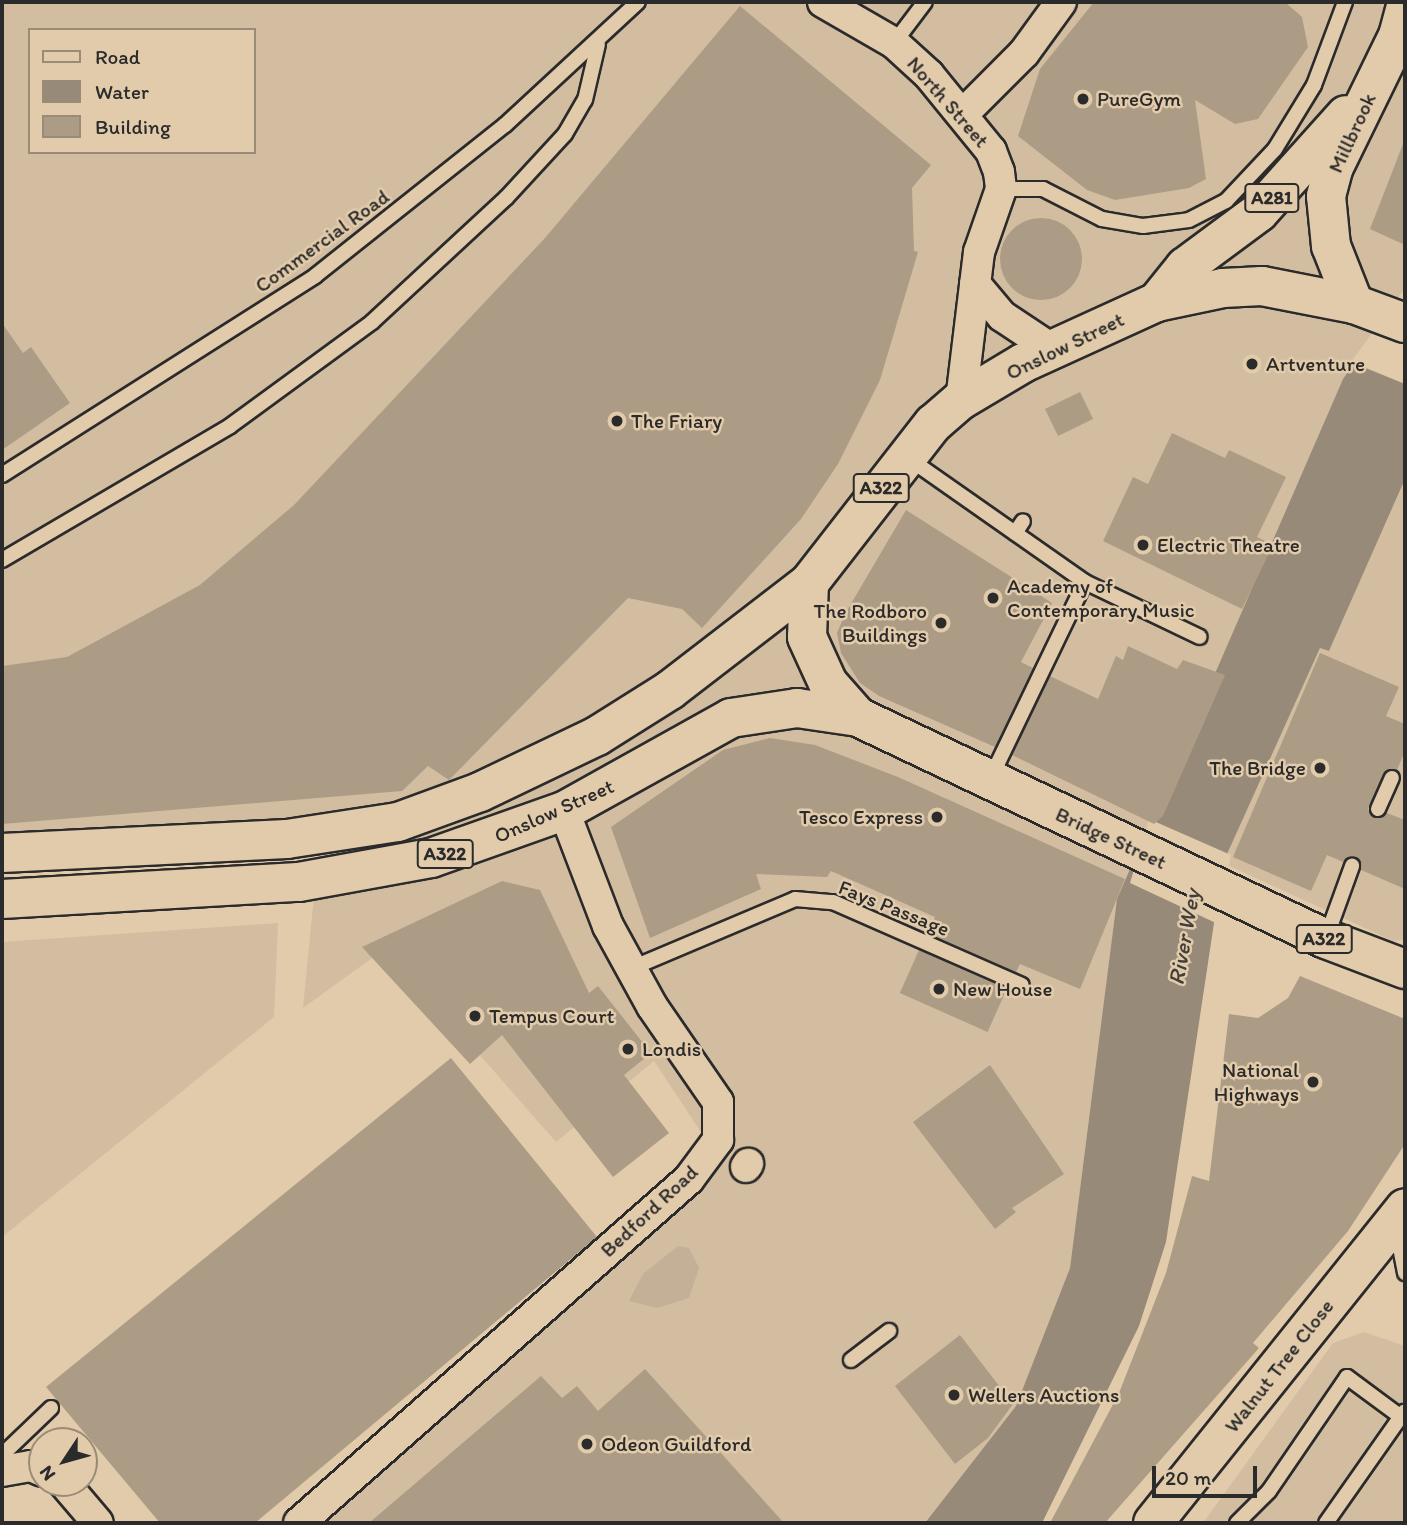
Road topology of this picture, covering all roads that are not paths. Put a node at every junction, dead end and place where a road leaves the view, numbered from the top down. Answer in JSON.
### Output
{"nodes":[{"id":1,"x":638,"y":2,"type":"edge"},
{"id":2,"x":823,"y":2,"type":"edge"},
{"id":3,"x":925,"y":2,"type":"edge"},
{"id":4,"x":1061,"y":2,"type":"edge"},
{"id":5,"x":1345,"y":2,"type":"edge"},
{"id":6,"x":1405,"y":10,"type":"edge"},
{"id":7,"x":894,"y":43,"type":"junction"},
{"id":8,"x":598,"y":44,"type":"junction"},
{"id":9,"x":1375,"y":82,"type":"junction"},
{"id":10,"x":971,"y":106,"type":"dead end"},
{"id":11,"x":1000,"y":189,"type":"junction"},
{"id":12,"x":975,"y":284,"type":"junction"},
{"id":13,"x":1157,"y":302,"type":"junction"},
{"id":14,"x":1354,"y":304,"type":"junction"},
{"id":15,"x":1405,"y":323,"type":"edge"},
{"id":16,"x":1053,"y":350,"type":"junction"},
{"id":17,"x":961,"y":400,"type":"junction"},
{"id":18,"x":904,"y":456,"type":"junction"},
{"id":19,"x":2,"y":475,"type":"edge"},
{"id":20,"x":2,"y":561,"type":"edge"},
{"id":21,"x":1084,"y":582,"type":"junction"},
{"id":22,"x":809,"y":583,"type":"junction"},
{"id":23,"x":1200,"y":637,"type":"dead end"},
{"id":24,"x":858,"y":717,"type":"junction"},
{"id":25,"x":995,"y":768,"type":"junction"},
{"id":26,"x":1392,"y":778,"type":"dead end"},
{"id":27,"x":1378,"y":809,"type":"dead end"},
{"id":28,"x":564,"y":811,"type":"junction"},
{"id":29,"x":2,"y":853,"type":"edge"},
{"id":30,"x":1352,"y":866,"type":"dead end"},
{"id":31,"x":2,"y":899,"type":"edge"},
{"id":32,"x":1326,"y":939,"type":"junction"},
{"id":33,"x":632,"y":968,"type":"junction"},
{"id":34,"x":1405,"y":969,"type":"edge"},
{"id":35,"x":1022,"y":985,"type":"dead end"},
{"id":36,"x":1400,"y":1216,"type":"edge"},
{"id":37,"x":1405,"y":1273,"type":"edge"},
{"id":38,"x":889,"y":1331,"type":"dead end"},
{"id":39,"x":851,"y":1360,"type":"dead end"},
{"id":40,"x":51,"y":1408,"type":"dead end"},
{"id":41,"x":1401,"y":1413,"type":"edge"},
{"id":42,"x":2,"y":1455,"type":"edge"},
{"id":43,"x":28,"y":1466,"type":"edge"},
{"id":44,"x":2,"y":1471,"type":"edge"},
{"id":45,"x":76,"y":1497,"type":"edge"},
{"id":46,"x":98,"y":1523,"type":"edge"},
{"id":47,"x":299,"y":1523,"type":"edge"},
{"id":48,"x":1153,"y":1523,"type":"edge"},
{"id":49,"x":1237,"y":1523,"type":"edge"},
{"id":50,"x":1326,"y":1523,"type":"edge"}],
"edges":[{"from":1,"to":8,"type":"lane","name":"Commercial Road"},
{"from":2,"to":7,"type":"street","name":"North Street"},
{"from":3,"to":7,"type":"lane"},
{"from":4,"to":10,"type":"street"},
{"from":5,"to":11,"type":"lane"},
{"from":6,"to":9,"type":"main road","name":"Millbrook","number":"A281"},
{"from":7,"to":11,"type":"street","name":"North Street"},
{"from":8,"to":19,"type":"lane","name":"Commercial Road"},
{"from":8,"to":20,"type":"lane"},
{"from":9,"to":13,"type":"main road","name":"Millbrook","number":"A281"},
{"from":9,"to":14,"type":"main road","name":"Millbrook","number":"A281"},
{"from":11,"to":12,"type":"street"},
{"from":12,"to":16,"type":"street"},
{"from":12,"to":17,"type":"street"},
{"from":13,"to":14,"type":"main road","name":"Onslow Street"},
{"from":13,"to":16,"type":"main road","name":"Onslow Street"},
{"from":14,"to":15,"type":"main road","name":"Onslow Street"},
{"from":16,"to":17,"type":"main road","name":"Onslow Street"},
{"from":17,"to":18,"type":"main road","name":"Onslow Street","number":"A322"},
{"from":18,"to":21,"type":"lane"},
{"from":18,"to":22,"type":"main road","name":"Onslow Street","number":"A322"},
{"from":21,"to":23,"type":"lane"},
{"from":21,"to":25,"type":"lane"},
{"from":22,"to":24,"type":"main road","number":"A322"},
{"from":22,"to":29,"type":"main road","name":"Onslow Street","number":"A322"},
{"from":24,"to":25,"type":"main road","name":"Bridge Street","number":"A322"},
{"from":24,"to":28,"type":"main road","name":"Onslow Street","number":"A322"},
{"from":25,"to":32,"type":"main road","name":"Bridge Street","number":"A322"},
{"from":26,"to":27,"type":"lane"},
{"from":28,"to":31,"type":"main road","name":"Onslow Street","number":"A322"},
{"from":28,"to":33,"type":"street","name":"Bedford Road"},
{"from":30,"to":32,"type":"lane"},
{"from":32,"to":34,"type":"main road","name":"Bridge Street","number":"A322"},
{"from":33,"to":35,"type":"lane","name":"Fays Passage"},
{"from":33,"to":47,"type":"street","name":"Bedford Road"},
{"from":36,"to":37,"type":"lane"},
{"from":36,"to":48,"type":"main road","name":"Walnut Tree Close"},
{"from":38,"to":39,"type":"lane"},
{"from":40,"to":42,"type":"lane"},
{"from":41,"to":49,"type":"lane"},
{"from":41,"to":50,"type":"lane"},
{"from":43,"to":44,"type":"street"},
{"from":45,"to":46,"type":"street"}]}
